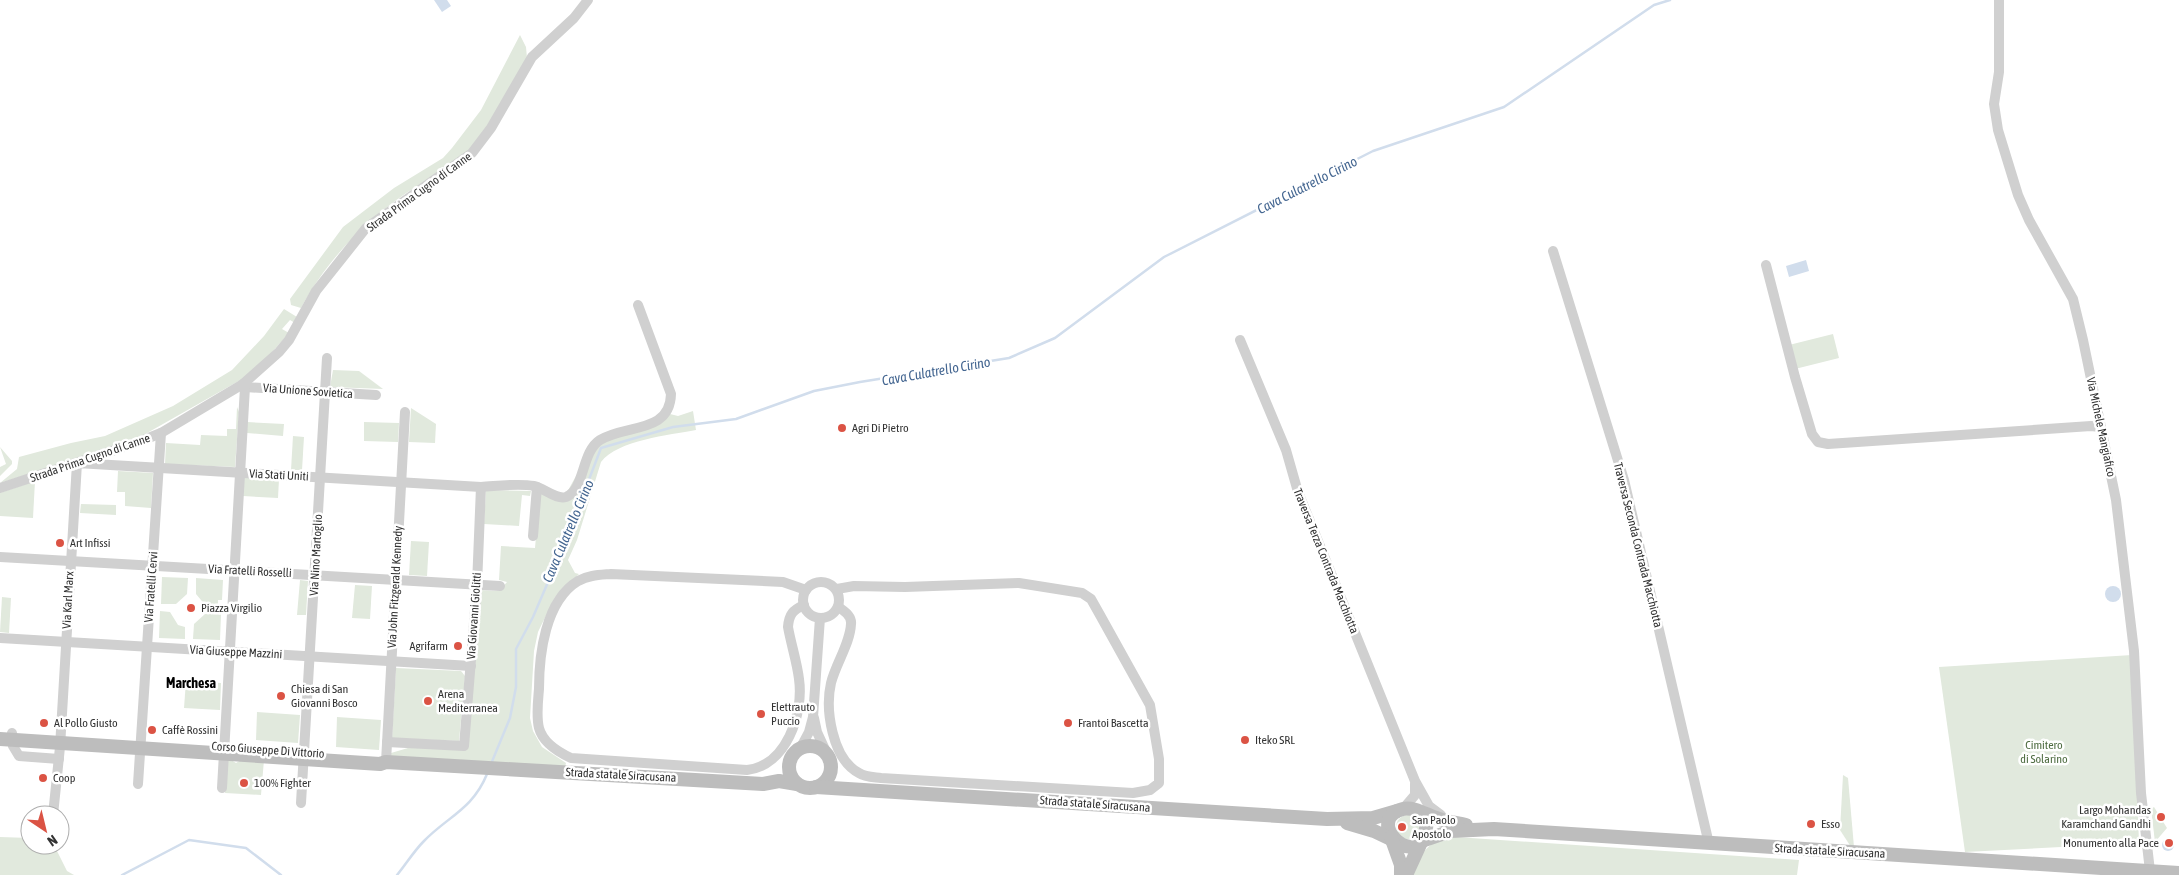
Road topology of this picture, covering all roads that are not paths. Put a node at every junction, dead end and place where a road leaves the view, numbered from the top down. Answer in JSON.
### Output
{"nodes":[{"id":1,"x":588,"y":0,"type":"edge"},
{"id":2,"x":1999,"y":0,"type":"edge"},
{"id":3,"x":1553,"y":251,"type":"dead end"},
{"id":4,"x":1766,"y":266,"type":"dead end"},
{"id":5,"x":638,"y":304,"type":"dead end"},
{"id":6,"x":1240,"y":340,"type":"dead end"},
{"id":7,"x":327,"y":358,"type":"dead end"},
{"id":8,"x":244,"y":385,"type":"junction"},
{"id":9,"x":325,"y":392,"type":"junction"},
{"id":10,"x":376,"y":395,"type":"dead end"},
{"id":11,"x":405,"y":412,"type":"dead end"},
{"id":12,"x":2100,"y":427,"type":"junction"},
{"id":13,"x":161,"y":433,"type":"junction"},
{"id":14,"x":77,"y":463,"type":"junction"},
{"id":15,"x":158,"y":468,"type":"junction"},
{"id":16,"x":240,"y":472,"type":"junction"},
{"id":17,"x":320,"y":477,"type":"junction"},
{"id":18,"x":400,"y":482,"type":"junction"},
{"id":19,"x":481,"y":486,"type":"junction"},
{"id":20,"x":537,"y":487,"type":"junction"},
{"id":21,"x":0,"y":488,"type":"edge"},
{"id":22,"x":533,"y":536,"type":"dead end"},
{"id":23,"x":0,"y":557,"type":"edge"},
{"id":24,"x":71,"y":561,"type":"junction"},
{"id":25,"x":152,"y":566,"type":"junction"},
{"id":26,"x":234,"y":570,"type":"junction"},
{"id":27,"x":314,"y":575,"type":"junction"},
{"id":28,"x":395,"y":580,"type":"junction"},
{"id":29,"x":477,"y":585,"type":"junction"},
{"id":30,"x":500,"y":586,"type":"dead end"},
{"id":31,"x":837,"y":589,"type":"junction"},
{"id":32,"x":806,"y":590,"type":"junction"},
{"id":33,"x":804,"y":605,"type":"junction"},
{"id":34,"x":838,"y":607,"type":"junction"},
{"id":35,"x":820,"y":618,"type":"junction"},
{"id":36,"x":0,"y":638,"type":"edge"},
{"id":37,"x":66,"y":642,"type":"junction"},
{"id":38,"x":147,"y":647,"type":"junction"},
{"id":39,"x":229,"y":652,"type":"junction"},
{"id":40,"x":310,"y":656,"type":"junction"},
{"id":41,"x":391,"y":661,"type":"junction"},
{"id":42,"x":471,"y":666,"type":"junction"},
{"id":43,"x":813,"y":717,"type":"junction"},
{"id":44,"x":6,"y":736,"type":"edge"},
{"id":45,"x":60,"y":739,"type":"junction"},
{"id":46,"x":387,"y":742,"type":"junction"},
{"id":47,"x":141,"y":745,"type":"junction"},
{"id":48,"x":224,"y":750,"type":"junction"},
{"id":49,"x":796,"y":752,"type":"junction"},
{"id":50,"x":304,"y":756,"type":"junction"},
{"id":51,"x":59,"y":759,"type":"junction"},
{"id":52,"x":830,"y":761,"type":"junction"},
{"id":53,"x":386,"y":762,"type":"junction"},
{"id":54,"x":488,"y":768,"type":"joint"},
{"id":55,"x":1415,"y":781,"type":"junction"},
{"id":56,"x":749,"y":782,"type":"junction"},
{"id":57,"x":138,"y":784,"type":"dead end"},
{"id":58,"x":798,"y":784,"type":"junction"},
{"id":59,"x":816,"y":787,"type":"junction"},
{"id":60,"x":222,"y":788,"type":"dead end"},
{"id":61,"x":864,"y":790,"type":"junction"},
{"id":62,"x":300,"y":803,"type":"dead end"},
{"id":63,"x":55,"y":805,"type":"edge"},
{"id":64,"x":1400,"y":810,"type":"junction"},
{"id":65,"x":1425,"y":814,"type":"junction"},
{"id":66,"x":1327,"y":819,"type":"junction"},
{"id":67,"x":1481,"y":829,"type":"junction"},
{"id":68,"x":1393,"y":839,"type":"junction"},
{"id":69,"x":1421,"y":840,"type":"junction"},
{"id":70,"x":1709,"y":844,"type":"junction"},
{"id":71,"x":2150,"y":871,"type":"junction"},
{"id":72,"x":2176,"y":871,"type":"edge"},
{"id":73,"x":1401,"y":875,"type":"edge"},
{"id":74,"x":1406,"y":875,"type":"edge"}],
"edges":[{"from":1,"to":8,"type":"street","name":"Strada Prima Cugno di Canne"},
{"from":2,"to":12,"type":"street","name":"Via Michele Mangiafico"},
{"from":3,"to":70,"type":"street","name":"Traversa Seconda Contrada Macchiotta"},
{"from":4,"to":12,"type":"street"},
{"from":5,"to":20,"type":"street"},
{"from":6,"to":55,"type":"street","name":"Traversa Terza Contrada Macchiotta"},
{"from":7,"to":9,"type":"street","name":"Via Nino Martoglio"},
{"from":8,"to":9,"type":"street","name":"Via Unione Sovietica"},
{"from":8,"to":13,"type":"street","name":"Strada Prima Cugno di Canne"},
{"from":8,"to":16,"type":"street"},
{"from":9,"to":10,"type":"street","name":"Via Unione Sovietica"},
{"from":9,"to":17,"type":"street","name":"Via Nino Martoglio"},
{"from":11,"to":18,"type":"street","name":"Via John Fitzgerald Kennedy"},
{"from":12,"to":71,"type":"street","name":"Via Michele Mangiafico"},
{"from":13,"to":14,"type":"street","name":"Strada Prima Cugno di Canne"},
{"from":13,"to":15,"type":"street","name":"Via Fratelli Cervi"},
{"from":14,"to":15,"type":"street","name":"Via Stati Uniti"},
{"from":14,"to":21,"type":"street","name":"Strada Prima Cugno di Canne"},
{"from":14,"to":24,"type":"street","name":"Via Karl Marx"},
{"from":15,"to":16,"type":"street","name":"Via Stati Uniti"},
{"from":15,"to":25,"type":"street","name":"Via Fratelli Cervi"},
{"from":16,"to":17,"type":"street","name":"Via Stati Uniti"},
{"from":16,"to":26,"type":"street"},
{"from":17,"to":18,"type":"street","name":"Via Stati Uniti"},
{"from":17,"to":27,"type":"street","name":"Via Nino Martoglio"},
{"from":18,"to":19,"type":"street","name":"Via Stati Uniti"},
{"from":18,"to":28,"type":"street","name":"Via John Fitzgerald Kennedy"},
{"from":19,"to":20,"type":"street","name":"Via Stati Uniti"},
{"from":19,"to":29,"type":"street","name":"Via Giovanni Giolitti"},
{"from":20,"to":22,"type":"street"},
{"from":23,"to":24,"type":"street","name":"Via Fratelli Rosselli"},
{"from":24,"to":25,"type":"street","name":"Via Fratelli Rosselli"},
{"from":24,"to":37,"type":"street","name":"Via Karl Marx"},
{"from":25,"to":26,"type":"street","name":"Via Fratelli Rosselli"},
{"from":25,"to":38,"type":"street","name":"Via Fratelli Cervi"},
{"from":26,"to":27,"type":"street","name":"Via Fratelli Rosselli"},
{"from":26,"to":39,"type":"street"},
{"from":27,"to":28,"type":"street","name":"Via Fratelli Rosselli"},
{"from":27,"to":40,"type":"street","name":"Via Nino Martoglio"},
{"from":28,"to":29,"type":"street","name":"Via Fratelli Rosselli"},
{"from":28,"to":41,"type":"street","name":"Via John Fitzgerald Kennedy"},
{"from":29,"to":30,"type":"street","name":"Via Fratelli Rosselli"},
{"from":29,"to":42,"type":"street","name":"Via Giovanni Giolitti"},
{"from":31,"to":32,"type":"street"},
{"from":31,"to":34,"type":"street"},
{"from":31,"to":34,"type":"street"},
{"from":32,"to":33,"type":"street"},
{"from":32,"to":33,"type":"street"},
{"from":33,"to":35,"type":"street"},
{"from":34,"to":35,"type":"street"},
{"from":35,"to":43,"type":"street"},
{"from":36,"to":37,"type":"street","name":"Via Giuseppe Mazzini"},
{"from":37,"to":38,"type":"street","name":"Via Giuseppe Mazzini"},
{"from":37,"to":45,"type":"street","name":"Via Karl Marx"},
{"from":38,"to":39,"type":"street","name":"Via Giuseppe Mazzini"},
{"from":38,"to":47,"type":"street","name":"Via Fratelli Cervi"},
{"from":39,"to":40,"type":"street","name":"Via Giuseppe Mazzini"},
{"from":39,"to":48,"type":"street"},
{"from":40,"to":41,"type":"street","name":"Via Giuseppe Mazzini"},
{"from":40,"to":50,"type":"street","name":"Via Nino Martoglio"},
{"from":41,"to":42,"type":"street","name":"Via Giuseppe Mazzini"},
{"from":41,"to":46,"type":"street","name":"Via John Fitzgerald Kennedy"},
{"from":42,"to":46,"type":"street","name":"Via Giovanni Giolitti"},
{"from":43,"to":49,"type":"street"},
{"from":43,"to":52,"type":"street"},
{"from":44,"to":45,"type":"main road","name":"Corso Giuseppe Di Vittorio"},
{"from":44,"to":51,"type":"street"},
{"from":45,"to":47,"type":"main road","name":"Corso Giuseppe Di Vittorio"},
{"from":45,"to":51,"type":"street","name":"Via Karl Marx"},
{"from":46,"to":53,"type":"street","name":"Via John Fitzgerald Kennedy"},
{"from":47,"to":48,"type":"main road","name":"Corso Giuseppe Di Vittorio"},
{"from":47,"to":57,"type":"street","name":"Via Fratelli Cervi"},
{"from":48,"to":50,"type":"main road","name":"Corso Giuseppe Di Vittorio"},
{"from":48,"to":60,"type":"street"},
{"from":49,"to":52,"type":"main road"},
{"from":49,"to":56,"type":"main road"},
{"from":49,"to":58,"type":"main road"},
{"from":50,"to":53,"type":"main road","name":"Corso Giuseppe Di Vittorio"},
{"from":50,"to":62,"type":"street","name":"Via Nino Martoglio"},
{"from":51,"to":63,"type":"street","name":"Via Karl Marx"},
{"from":52,"to":59,"type":"main road"},
{"from":52,"to":61,"type":"main road"},
{"from":53,"to":54,"type":"main road","name":"Corso Giuseppe Di Vittorio"},
{"from":54,"to":56,"type":"main road","name":"Strada statale Siracusana"},
{"from":55,"to":64,"type":"street"},
{"from":55,"to":65,"type":"street","name":"Traversa Terza Contrada Macchiotta"},
{"from":56,"to":58,"type":"main road","name":"Strada statale Siracusana"},
{"from":58,"to":59,"type":"main road"},
{"from":59,"to":61,"type":"main road","name":"Strada statale Siracusana"},
{"from":61,"to":66,"type":"main road","name":"Strada statale Siracusana"},
{"from":64,"to":65,"type":"main road"},
{"from":64,"to":66,"type":"main road"},
{"from":64,"to":68,"type":"main road"},
{"from":65,"to":67,"type":"main road"},
{"from":65,"to":69,"type":"main road"},
{"from":66,"to":68,"type":"main road"},
{"from":67,"to":69,"type":"main road"},
{"from":67,"to":70,"type":"main road","name":"Strada statale Siracusana"},
{"from":68,"to":69,"type":"main road"},
{"from":68,"to":73,"type":"main road"},
{"from":69,"to":74,"type":"main road"},
{"from":70,"to":71,"type":"main road","name":"Strada statale Siracusana"},
{"from":71,"to":72,"type":"main road","name":"Strada statale Siracusana"}]}
